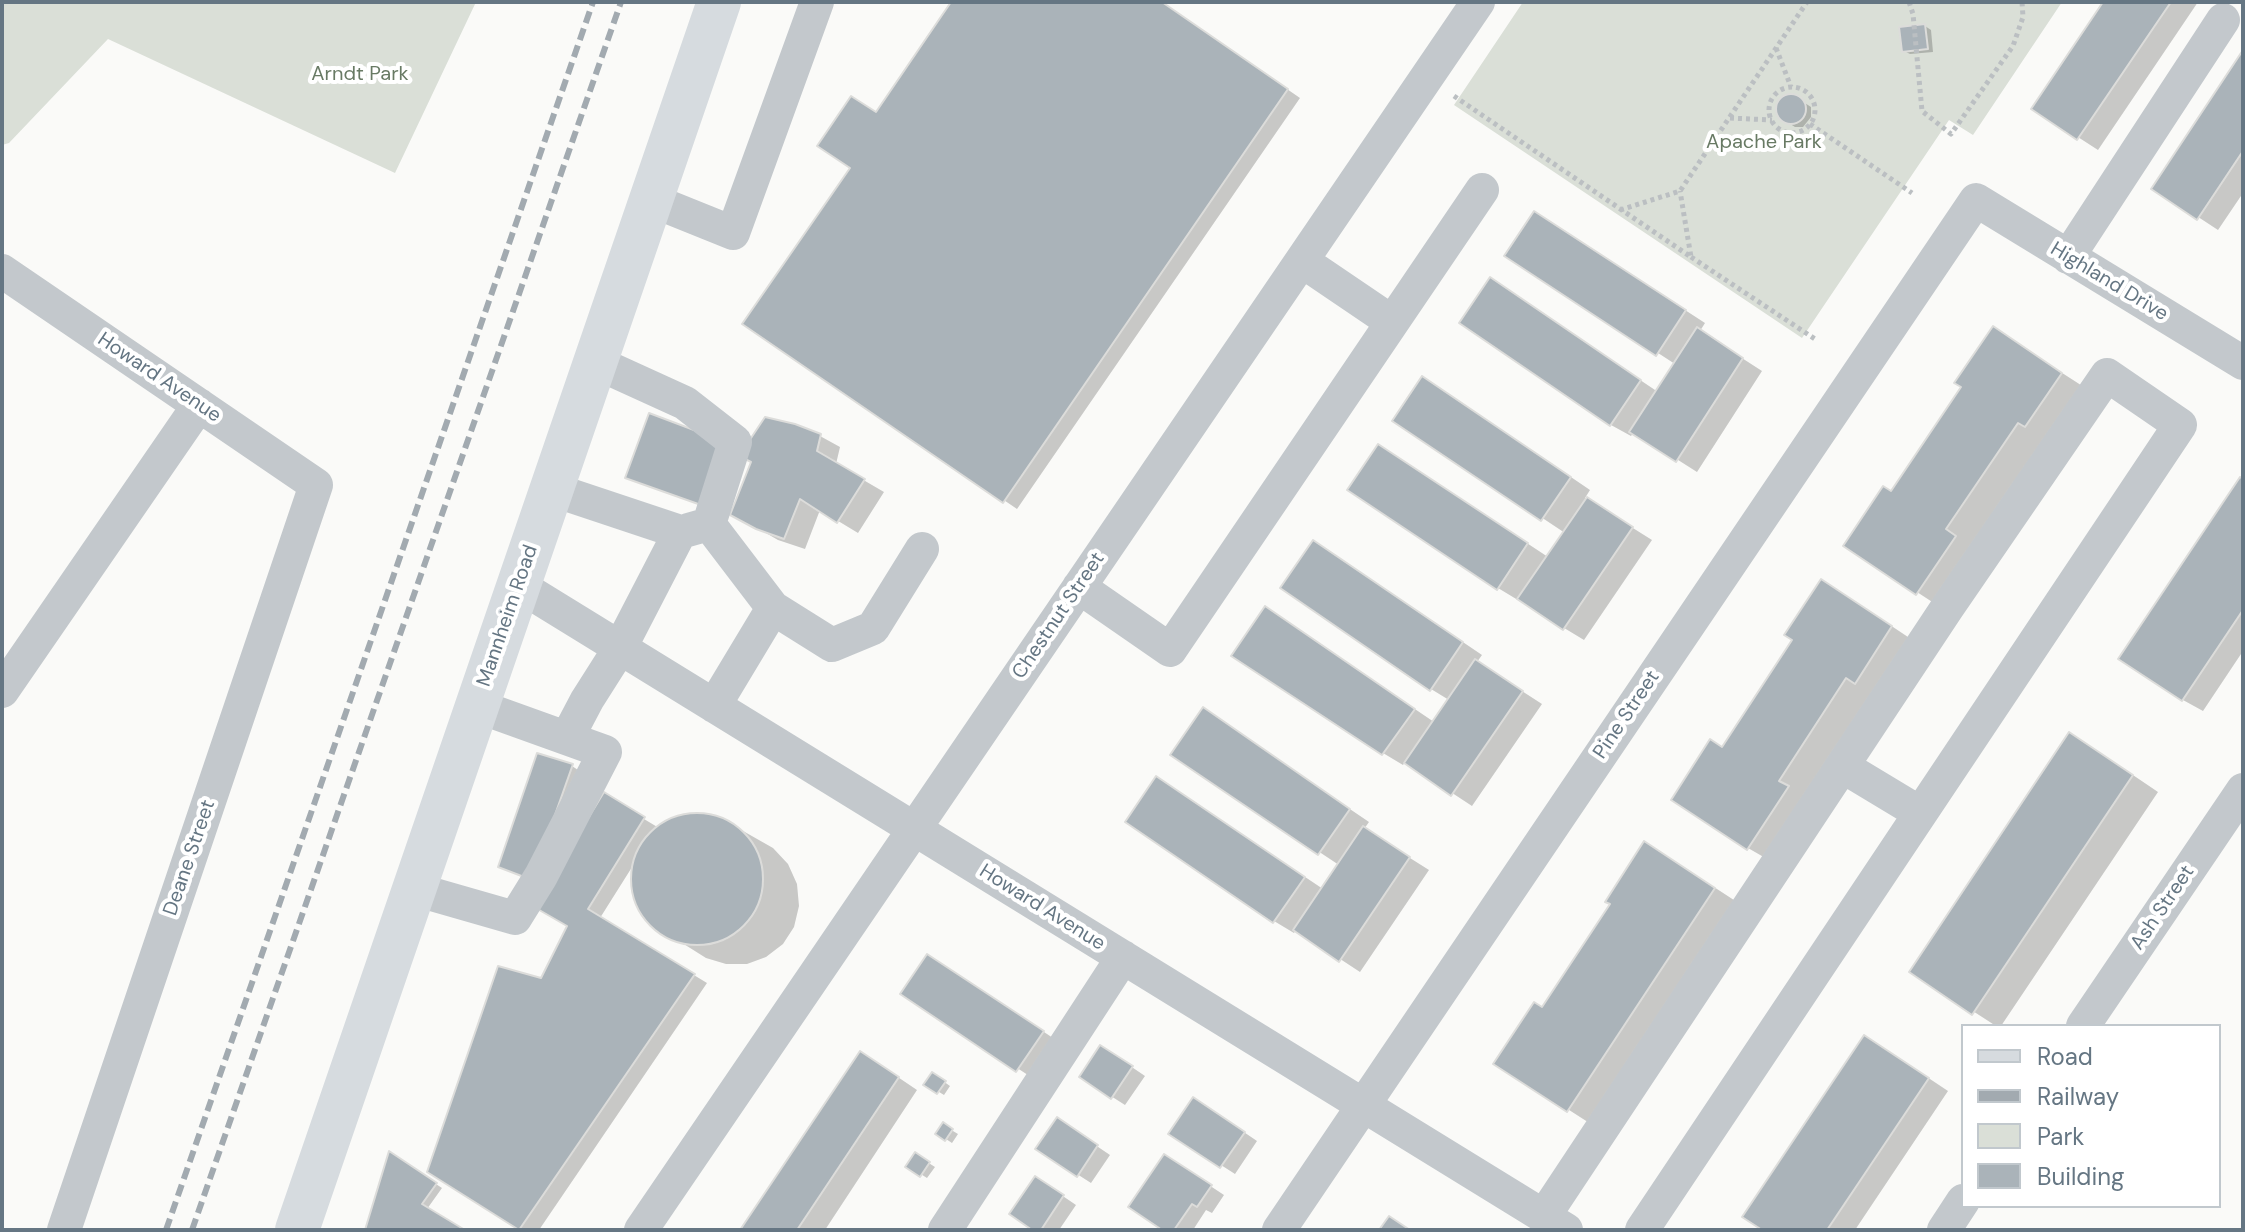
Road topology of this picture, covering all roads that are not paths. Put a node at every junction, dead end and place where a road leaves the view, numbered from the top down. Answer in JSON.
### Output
{"nodes":[{"id":1,"x":719,"y":2,"type":"edge"},
{"id":2,"x":817,"y":2,"type":"edge"},
{"id":3,"x":1478,"y":2,"type":"edge"},
{"id":4,"x":2223,"y":20,"type":"dead end"},
{"id":5,"x":1482,"y":190,"type":"dead end"},
{"id":6,"x":651,"y":200,"type":"junction"},
{"id":7,"x":1976,"y":200,"type":"joint"},
{"id":8,"x":2068,"y":257,"type":"junction"},
{"id":9,"x":1302,"y":261,"type":"junction"},
{"id":10,"x":2,"y":271,"type":"edge"},
{"id":11,"x":1392,"y":322,"type":"junction"},
{"id":12,"x":595,"y":362,"type":"junction"},
{"id":13,"x":2243,"y":363,"type":"edge"},
{"id":14,"x":199,"y":405,"type":"junction"},
{"id":15,"x":316,"y":485,"type":"joint"},
{"id":16,"x":551,"y":489,"type":"junction"},
{"id":17,"x":695,"y":528,"type":"junction"},
{"id":18,"x":922,"y":549,"type":"dead end"},
{"id":19,"x":518,"y":585,"type":"junction"},
{"id":20,"x":1079,"y":587,"type":"junction"},
{"id":21,"x":773,"y":608,"type":"junction"},
{"id":22,"x":620,"y":648,"type":"junction"},
{"id":23,"x":2,"y":691,"type":"edge"},
{"id":24,"x":477,"y":706,"type":"junction"},
{"id":25,"x":714,"y":706,"type":"junction"},
{"id":26,"x":567,"y":738,"type":"junction"},
{"id":27,"x":1842,"y":766,"type":"junction"},
{"id":28,"x":2243,"y":790,"type":"edge"},
{"id":29,"x":1920,"y":813,"type":"junction"},
{"id":30,"x":914,"y":829,"type":"junction"},
{"id":31,"x":414,"y":889,"type":"junction"},
{"id":32,"x":1123,"y":957,"type":"junction"},
{"id":33,"x":2084,"y":1024,"type":"edge"},
{"id":34,"x":1363,"y":1105,"type":"junction"},
{"id":35,"x":1961,"y":1204,"type":"edge"},
{"id":36,"x":1555,"y":1223,"type":"edge"},
{"id":37,"x":64,"y":1230,"type":"edge"},
{"id":38,"x":297,"y":1230,"type":"edge"},
{"id":39,"x":641,"y":1230,"type":"edge"},
{"id":40,"x":945,"y":1230,"type":"edge"},
{"id":41,"x":1279,"y":1230,"type":"edge"},
{"id":42,"x":1642,"y":1230,"type":"edge"},
{"id":43,"x":1944,"y":1230,"type":"edge"}],
"edges":[{"from":1,"to":6,"type":"main road","name":"Mannheim Road"},
{"from":2,"to":6,"type":"street"},
{"from":3,"to":9,"type":"street","name":"Chestnut Street"},
{"from":4,"to":8,"type":"street"},
{"from":5,"to":11,"type":"street"},
{"from":6,"to":12,"type":"main road","name":"Mannheim Road"},
{"from":7,"to":8,"type":"street","name":"Highland Drive"},
{"from":7,"to":34,"type":"street","name":"Pine Street"},
{"from":8,"to":13,"type":"street","name":"Highland Drive"},
{"from":9,"to":11,"type":"street"},
{"from":9,"to":20,"type":"street","name":"Chestnut Street"},
{"from":10,"to":14,"type":"street","name":"Howard Avenue"},
{"from":11,"to":20,"type":"street"},
{"from":12,"to":16,"type":"main road","name":"Mannheim Road"},
{"from":12,"to":17,"type":"street"},
{"from":14,"to":15,"type":"street","name":"Howard Avenue"},
{"from":14,"to":23,"type":"street"},
{"from":15,"to":37,"type":"street","name":"Deane Street"},
{"from":16,"to":17,"type":"street"},
{"from":16,"to":19,"type":"main road","name":"Mannheim Road"},
{"from":17,"to":21,"type":"street"},
{"from":17,"to":22,"type":"street"},
{"from":18,"to":21,"type":"street"},
{"from":19,"to":22,"type":"street","name":"Howard Avenue"},
{"from":19,"to":24,"type":"main road","name":"Mannheim Road"},
{"from":20,"to":30,"type":"street","name":"Chestnut Street"},
{"from":21,"to":25,"type":"street"},
{"from":22,"to":25,"type":"street","name":"Howard Avenue"},
{"from":22,"to":26,"type":"street"},
{"from":24,"to":26,"type":"street"},
{"from":24,"to":31,"type":"main road","name":"Mannheim Road"},
{"from":25,"to":30,"type":"street","name":"Howard Avenue"},
{"from":26,"to":31,"type":"street"},
{"from":27,"to":29,"type":"street"},
{"from":27,"to":29,"type":"street"},
{"from":27,"to":36,"type":"street"},
{"from":28,"to":33,"type":"street","name":"Ash Street"},
{"from":29,"to":42,"type":"street"},
{"from":30,"to":32,"type":"street","name":"Howard Avenue"},
{"from":30,"to":39,"type":"street","name":"Chestnut Street"},
{"from":31,"to":38,"type":"main road","name":"Mannheim Road"},
{"from":32,"to":34,"type":"street","name":"Howard Avenue"},
{"from":32,"to":40,"type":"street"},
{"from":34,"to":36,"type":"street","name":"Howard Avenue"},
{"from":34,"to":41,"type":"street","name":"Pine Street"},
{"from":35,"to":43,"type":"street"}]}
